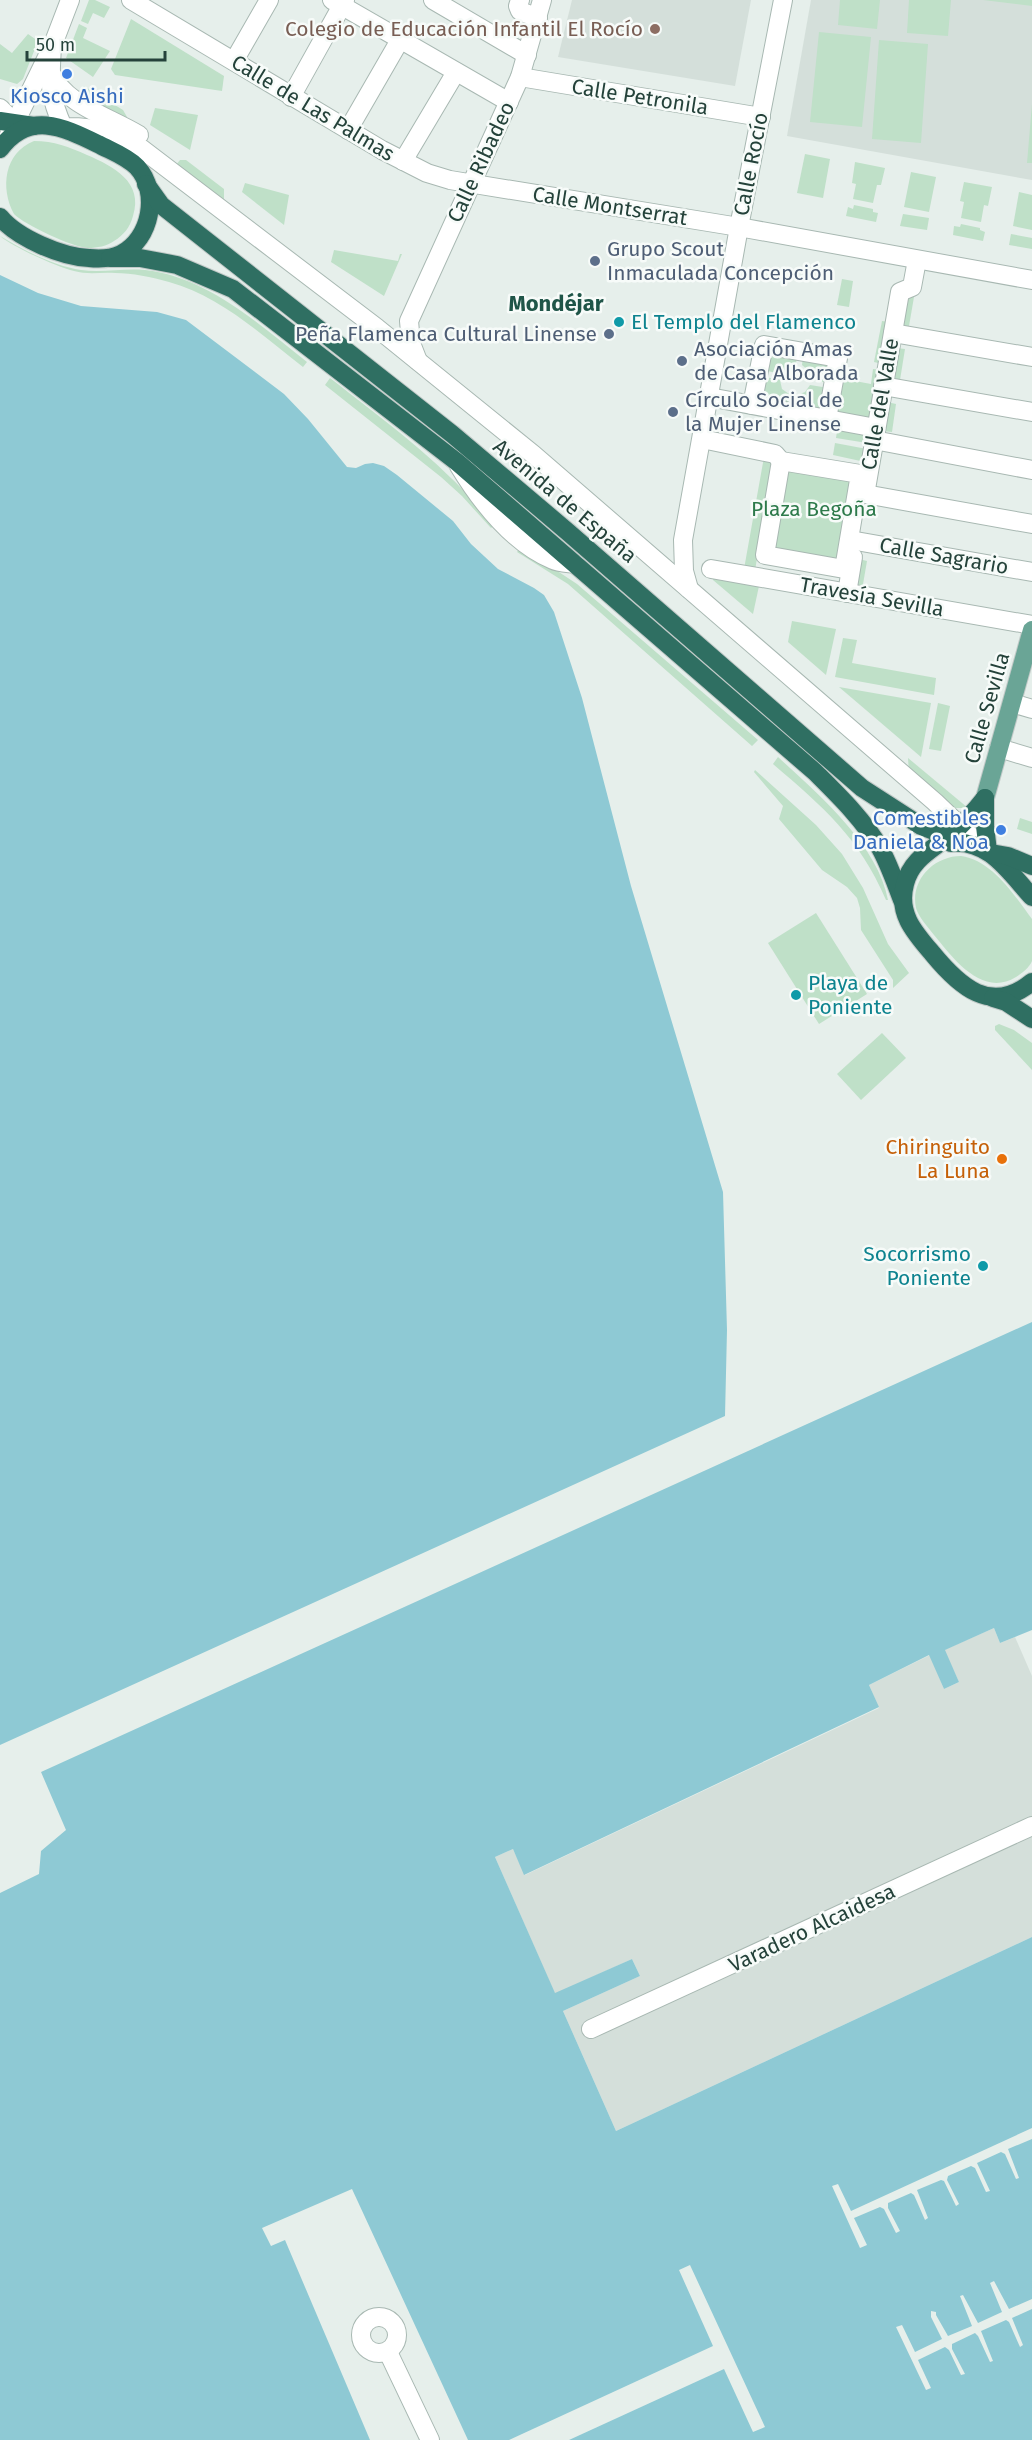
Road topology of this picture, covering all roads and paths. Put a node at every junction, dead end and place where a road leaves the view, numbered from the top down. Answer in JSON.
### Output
{"nodes":[{"id":1,"x":70,"y":0,"type":"edge"},
{"id":2,"x":131,"y":0,"type":"edge"},
{"id":3,"x":269,"y":0,"type":"edge"},
{"id":4,"x":433,"y":0,"type":"edge"},
{"id":5,"x":520,"y":0,"type":"edge"},
{"id":6,"x":542,"y":0,"type":"edge"},
{"id":7,"x":783,"y":0,"type":"edge"},
{"id":8,"x":340,"y":2,"type":"edge"},
{"id":9,"x":154,"y":6,"type":"edge"},
{"id":10,"x":538,"y":18,"type":"junction"},
{"id":11,"x":400,"y":39,"type":"junction"},
{"id":12,"x":52,"y":47,"type":"junction"},
{"id":13,"x":527,"y":56,"type":"junction"},
{"id":14,"x":234,"y":61,"type":"junction"},
{"id":15,"x":50,"y":71,"type":"junction"},
{"id":16,"x":456,"y":72,"type":"junction"},
{"id":17,"x":520,"y":77,"type":"junction"},
{"id":18,"x":291,"y":97,"type":"junction"},
{"id":19,"x":509,"y":102,"type":"junction"},
{"id":20,"x":0,"y":108,"type":"edge"},
{"id":21,"x":761,"y":117,"type":"junction"},
{"id":22,"x":8,"y":122,"type":"edge"},
{"id":23,"x":36,"y":126,"type":"junction"},
{"id":24,"x":63,"y":127,"type":"junction"},
{"id":25,"x":348,"y":130,"type":"junction"},
{"id":26,"x":3,"y":146,"type":"edge"},
{"id":27,"x":403,"y":161,"type":"junction"},
{"id":28,"x":173,"y":173,"type":"junction"},
{"id":29,"x":470,"y":183,"type":"junction"},
{"id":30,"x":146,"y":184,"type":"junction"},
{"id":31,"x":0,"y":217,"type":"edge"},
{"id":32,"x":738,"y":227,"type":"junction"},
{"id":33,"x":110,"y":258,"type":"junction"},
{"id":34,"x":917,"y":260,"type":"junction"},
{"id":35,"x":1032,"y":280,"type":"edge"},
{"id":36,"x":410,"y":321,"type":"junction"},
{"id":37,"x":377,"y":328,"type":"junction"},
{"id":38,"x":893,"y":333,"type":"junction"},
{"id":39,"x":1032,"y":357,"type":"edge"},
{"id":40,"x":419,"y":363,"type":"junction"},
{"id":41,"x":883,"y":386,"type":"junction"},
{"id":42,"x":709,"y":397,"type":"junction"},
{"id":43,"x":752,"y":405,"type":"junction"},
{"id":44,"x":1032,"y":412,"type":"edge"},
{"id":45,"x":827,"y":419,"type":"junction"},
{"id":46,"x":875,"y":434,"type":"junction"},
{"id":47,"x":702,"y":440,"type":"junction"},
{"id":48,"x":781,"y":461,"type":"junction"},
{"id":49,"x":1032,"y":470,"type":"edge"},
{"id":50,"x":864,"y":472,"type":"junction"},
{"id":51,"x":865,"y":494,"type":"junction"},
{"id":52,"x":1032,"y":524,"type":"edge"},
{"id":53,"x":683,"y":540,"type":"junction"},
{"id":54,"x":856,"y":541,"type":"junction"},
{"id":55,"x":646,"y":551,"type":"junction"},
{"id":56,"x":765,"y":555,"type":"junction"},
{"id":57,"x":711,"y":569,"type":"dead end"},
{"id":58,"x":1032,"y":572,"type":"edge"},
{"id":59,"x":756,"y":577,"type":"junction"},
{"id":60,"x":847,"y":579,"type":"junction"},
{"id":61,"x":690,"y":589,"type":"junction"},
{"id":62,"x":1032,"y":625,"type":"edge"},
{"id":63,"x":1031,"y":640,"type":"edge"},
{"id":64,"x":1012,"y":702,"type":"junction"},
{"id":65,"x":1032,"y":709,"type":"edge"},
{"id":66,"x":999,"y":748,"type":"junction"},
{"id":67,"x":1032,"y":758,"type":"edge"},
{"id":68,"x":985,"y":798,"type":"junction"},
{"id":69,"x":956,"y":835,"type":"junction"},
{"id":70,"x":988,"y":851,"type":"junction"},
{"id":71,"x":1032,"y":866,"type":"edge"},
{"id":72,"x":1032,"y":897,"type":"edge"},
{"id":73,"x":902,"y":900,"type":"junction"},
{"id":74,"x":1032,"y":982,"type":"edge"},
{"id":75,"x":985,"y":996,"type":"junction"},
{"id":76,"x":1032,"y":1019,"type":"edge"},
{"id":77,"x":1032,"y":1826,"type":"edge"},
{"id":78,"x":591,"y":2029,"type":"dead end"},
{"id":79,"x":388,"y":2352,"type":"dead end"},
{"id":80,"x":430,"y":2440,"type":"edge"}],
"edges":[{"from":1,"to":12,"type":"street"},
{"from":2,"to":9,"type":"street","name":"Calle de Las Palmas"},
{"from":3,"to":14,"type":"street"},
{"from":4,"to":13,"type":"street"},
{"from":5,"to":10,"type":"street"},
{"from":6,"to":10,"type":"street","name":"Calle Ribadeo"},
{"from":7,"to":21,"type":"street","name":"Calle Rocío"},
{"from":8,"to":11,"type":"street"},
{"from":8,"to":18,"type":"street"},
{"from":9,"to":14,"type":"street","name":"Calle de Las Palmas"},
{"from":10,"to":13,"type":"street","name":"Calle Ribadeo"},
{"from":11,"to":16,"type":"street"},
{"from":11,"to":25,"type":"street"},
{"from":12,"to":15,"type":"street"},
{"from":12,"to":22,"type":"street"},
{"from":13,"to":17,"type":"street","name":"Calle Ribadeo"},
{"from":14,"to":18,"type":"street","name":"Calle de Las Palmas"},
{"from":15,"to":24,"type":"street"},
{"from":15,"to":28,"type":"street"},
{"from":16,"to":19,"type":"street"},
{"from":16,"to":27,"type":"street"},
{"from":17,"to":19,"type":"street","name":"Calle Ribadeo"},
{"from":17,"to":21,"type":"street","name":"Calle Petronila"},
{"from":18,"to":25,"type":"street","name":"Calle de Las Palmas"},
{"from":19,"to":29,"type":"street","name":"Calle Ribadeo"},
{"from":20,"to":22,"type":"street"},
{"from":21,"to":32,"type":"street","name":"Calle Rocío"},
{"from":22,"to":23,"type":"highway"},
{"from":22,"to":26,"type":"street"},
{"from":23,"to":24,"type":"highway"},
{"from":23,"to":26,"type":"highway"},
{"from":24,"to":28,"type":"street","name":"Avenida de España"},
{"from":24,"to":30,"type":"highway","name":"Avenida de España"},
{"from":25,"to":27,"type":"street","name":"Calle de Las Palmas"},
{"from":27,"to":29,"type":"street","name":"Calle de Las Palmas"},
{"from":28,"to":37,"type":"street","name":"Avenida de España"},
{"from":29,"to":32,"type":"street","name":"Calle Montserrat"},
{"from":29,"to":36,"type":"street","name":"Calle Ribadeo"},
{"from":30,"to":33,"type":"highway"},
{"from":30,"to":69,"type":"highway","name":"Avenida de España"},
{"from":31,"to":33,"type":"highway","name":"Avenida de España"},
{"from":32,"to":34,"type":"street","name":"Calle Montserrat"},
{"from":32,"to":42,"type":"street","name":"Calle Rocío"},
{"from":33,"to":73,"type":"highway","name":"Avenida de España"},
{"from":34,"to":35,"type":"street","name":"Calle Montserrat"},
{"from":34,"to":38,"type":"street","name":"Calle del Valle"},
{"from":36,"to":37,"type":"street"},
{"from":36,"to":40,"type":"street"},
{"from":37,"to":40,"type":"street","name":"Avenida de España"},
{"from":38,"to":39,"type":"street"},
{"from":38,"to":41,"type":"street","name":"Calle del Valle"},
{"from":40,"to":55,"type":"street","name":"Avenida de España"},
{"from":41,"to":44,"type":"street"},
{"from":41,"to":46,"type":"street","name":"Calle del Valle"},
{"from":42,"to":43,"type":"street"},
{"from":42,"to":47,"type":"street","name":"Calle Rocío"},
{"from":43,"to":45,"type":"street"},
{"from":43,"to":45,"type":"street"},
{"from":45,"to":46,"type":"street"},
{"from":46,"to":49,"type":"street"},
{"from":46,"to":50,"type":"street","name":"Calle del Valle"},
{"from":47,"to":48,"type":"street"},
{"from":47,"to":53,"type":"street","name":"Calle Rocío"},
{"from":48,"to":50,"type":"street"},
{"from":48,"to":56,"type":"street"},
{"from":50,"to":51,"type":"street","name":"Calle del Valle"},
{"from":50,"to":60,"type":"street"},
{"from":51,"to":52,"type":"street"},
{"from":51,"to":54,"type":"street","name":"Calle del Valle"},
{"from":53,"to":55,"type":"street"},
{"from":53,"to":61,"type":"street","name":"Calle Rocío"},
{"from":54,"to":58,"type":"street","name":"Calle Sagrario"},
{"from":54,"to":60,"type":"street","name":"Calle del Valle"},
{"from":55,"to":61,"type":"street","name":"Avenida de España"},
{"from":56,"to":59,"type":"street"},
{"from":56,"to":60,"type":"street"},
{"from":57,"to":59,"type":"street","name":"Travesía Sevilla"},
{"from":59,"to":60,"type":"street","name":"Travesía Sevilla"},
{"from":60,"to":62,"type":"street","name":"Travesía Sevilla"},
{"from":61,"to":69,"type":"street","name":"Avenida de España"},
{"from":63,"to":64,"type":"main road","name":"Calle Sevilla"},
{"from":64,"to":65,"type":"street"},
{"from":64,"to":66,"type":"main road","name":"Calle Sevilla"},
{"from":66,"to":67,"type":"street"},
{"from":66,"to":68,"type":"main road","name":"Calle Sevilla"},
{"from":68,"to":69,"type":"highway"},
{"from":68,"to":70,"type":"highway"},
{"from":69,"to":70,"type":"highway"},
{"from":69,"to":73,"type":"highway"},
{"from":70,"to":71,"type":"highway"},
{"from":70,"to":72,"type":"highway"},
{"from":73,"to":75,"type":"highway","name":"Avenida de España"},
{"from":74,"to":75,"type":"highway"},
{"from":75,"to":76,"type":"highway","name":"Avenida de España"},
{"from":77,"to":78,"type":"street","name":"Varadero Alcaidesa"},
{"from":79,"to":80,"type":"street"}]}
